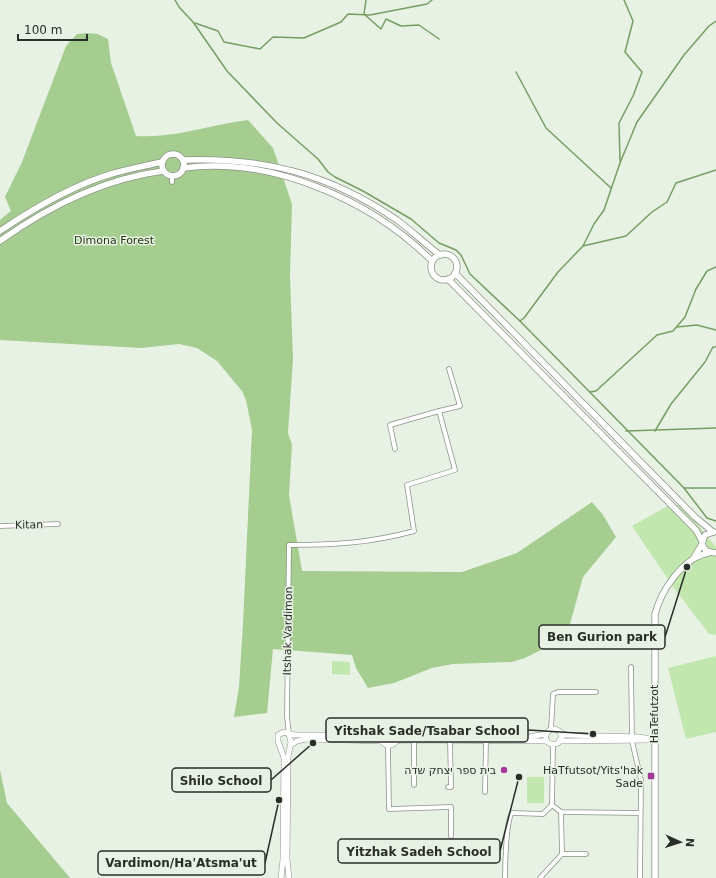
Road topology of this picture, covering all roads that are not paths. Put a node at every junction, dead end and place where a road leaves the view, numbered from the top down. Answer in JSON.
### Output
{"nodes":[{"id":1,"x":182,"y":160,"type":"junction"},
{"id":2,"x":162,"y":162,"type":"junction"},
{"id":3,"x":183,"y":168,"type":"junction"},
{"id":4,"x":163,"y":171,"type":"junction"},
{"id":5,"x":0,"y":231,"type":"edge"},
{"id":6,"x":0,"y":241,"type":"edge"},
{"id":7,"x":440,"y":255,"type":"junction"},
{"id":8,"x":432,"y":261,"type":"junction"},
{"id":9,"x":455,"y":273,"type":"junction"},
{"id":10,"x":448,"y":279,"type":"junction"},
{"id":11,"x":448,"y":369,"type":"dead end"},
{"id":12,"x":439,"y":412,"type":"junction"},
{"id":13,"x":394,"y":449,"type":"dead end"},
{"id":14,"x":58,"y":524,"type":"dead end"},
{"id":15,"x":0,"y":526,"type":"edge"},
{"id":16,"x":715,"y":532,"type":"edge"},
{"id":17,"x":702,"y":543,"type":"junction"},
{"id":18,"x":713,"y":554,"type":"edge"},
{"id":19,"x":690,"y":562,"type":"junction"},
{"id":20,"x":632,"y":667,"type":"dead end"},
{"id":21,"x":596,"y":692,"type":"dead end"},
{"id":22,"x":551,"y":729,"type":"junction"},
{"id":23,"x":560,"y":732,"type":"junction"},
{"id":24,"x":380,"y":733,"type":"junction"},
{"id":25,"x":397,"y":733,"type":"junction"},
{"id":26,"x":287,"y":734,"type":"junction"},
{"id":27,"x":546,"y":734,"type":"junction"},
{"id":28,"x":632,"y":739,"type":"junction"},
{"id":29,"x":381,"y":740,"type":"junction"},
{"id":30,"x":414,"y":740,"type":"junction"},
{"id":31,"x":450,"y":740,"type":"junction"},
{"id":32,"x":486,"y":740,"type":"junction"},
{"id":33,"x":654,"y":740,"type":"junction"},
{"id":34,"x":396,"y":741,"type":"junction"},
{"id":35,"x":547,"y":741,"type":"junction"},
{"id":36,"x":560,"y":741,"type":"junction"},
{"id":37,"x":388,"y":745,"type":"junction"},
{"id":38,"x":553,"y":745,"type":"junction"},
{"id":39,"x":291,"y":746,"type":"junction"},
{"id":40,"x":281,"y":749,"type":"junction"},
{"id":41,"x":414,"y":785,"type":"dead end"},
{"id":42,"x":448,"y":787,"type":"dead end"},
{"id":43,"x":485,"y":792,"type":"dead end"},
{"id":44,"x":552,"y":805,"type":"junction"},
{"id":45,"x":562,"y":812,"type":"junction"},
{"id":46,"x":640,"y":812,"type":"junction"},
{"id":47,"x":452,"y":836,"type":"dead end"},
{"id":48,"x":562,"y":854,"type":"junction"},
{"id":49,"x":586,"y":854,"type":"dead end"},
{"id":50,"x":281,"y":878,"type":"edge"},
{"id":51,"x":290,"y":878,"type":"edge"},
{"id":52,"x":504,"y":878,"type":"edge"},
{"id":53,"x":540,"y":878,"type":"edge"},
{"id":54,"x":640,"y":878,"type":"edge"},
{"id":55,"x":655,"y":878,"type":"edge"}],
"edges":[{"from":1,"to":2,"type":"main road"},
{"from":1,"to":3,"type":"main road"},
{"from":1,"to":7,"type":"main road"},
{"from":2,"to":4,"type":"main road"},
{"from":2,"to":5,"type":"main road"},
{"from":3,"to":4,"type":"main road"},
{"from":3,"to":8,"type":"main road"},
{"from":4,"to":6,"type":"main road"},
{"from":7,"to":8,"type":"main road"},
{"from":7,"to":9,"type":"main road"},
{"from":8,"to":10,"type":"main road"},
{"from":9,"to":10,"type":"main road"},
{"from":9,"to":16,"type":"main road"},
{"from":10,"to":17,"type":"main road"},
{"from":11,"to":12,"type":"street"},
{"from":12,"to":13,"type":"street"},
{"from":12,"to":26,"type":"street","name":"Itshak Vardimon"},
{"from":14,"to":15,"type":"street","name":"Kitan"},
{"from":16,"to":17,"type":"main road","name":"HaTefutzot"},
{"from":17,"to":18,"type":"main road"},
{"from":17,"to":19,"type":"main road","name":"HaTefutzot"},
{"from":18,"to":19,"type":"main road","name":"HaTefutzot"},
{"from":19,"to":33,"type":"main road","name":"HaTefutzot"},
{"from":20,"to":28,"type":"street"},
{"from":21,"to":22,"type":"street"},
{"from":22,"to":23,"type":"street"},
{"from":22,"to":27,"type":"street"},
{"from":23,"to":28,"type":"street"},
{"from":23,"to":36,"type":"street"},
{"from":24,"to":25,"type":"street"},
{"from":24,"to":26,"type":"street"},
{"from":24,"to":29,"type":"street"},
{"from":25,"to":27,"type":"street"},
{"from":25,"to":34,"type":"street"},
{"from":26,"to":39,"type":"street"},
{"from":26,"to":40,"type":"street"},
{"from":27,"to":35,"type":"street"},
{"from":28,"to":33,"type":"street"},
{"from":28,"to":36,"type":"street"},
{"from":28,"to":46,"type":"street"},
{"from":29,"to":37,"type":"street"},
{"from":29,"to":39,"type":"street"},
{"from":30,"to":31,"type":"street"},
{"from":30,"to":34,"type":"street"},
{"from":30,"to":41,"type":"street"},
{"from":31,"to":32,"type":"street"},
{"from":31,"to":42,"type":"street"},
{"from":32,"to":35,"type":"street"},
{"from":32,"to":43,"type":"street"},
{"from":33,"to":55,"type":"main road","name":"HaTefutzot"},
{"from":34,"to":37,"type":"street"},
{"from":35,"to":38,"type":"street"},
{"from":36,"to":38,"type":"street"},
{"from":37,"to":47,"type":"street"},
{"from":38,"to":44,"type":"street"},
{"from":39,"to":40,"type":"street"},
{"from":39,"to":51,"type":"street"},
{"from":40,"to":50,"type":"street"},
{"from":44,"to":45,"type":"street"},
{"from":44,"to":52,"type":"street"},
{"from":45,"to":46,"type":"street"},
{"from":45,"to":48,"type":"street"},
{"from":46,"to":54,"type":"street"},
{"from":48,"to":49,"type":"street"},
{"from":48,"to":53,"type":"street"}]}
